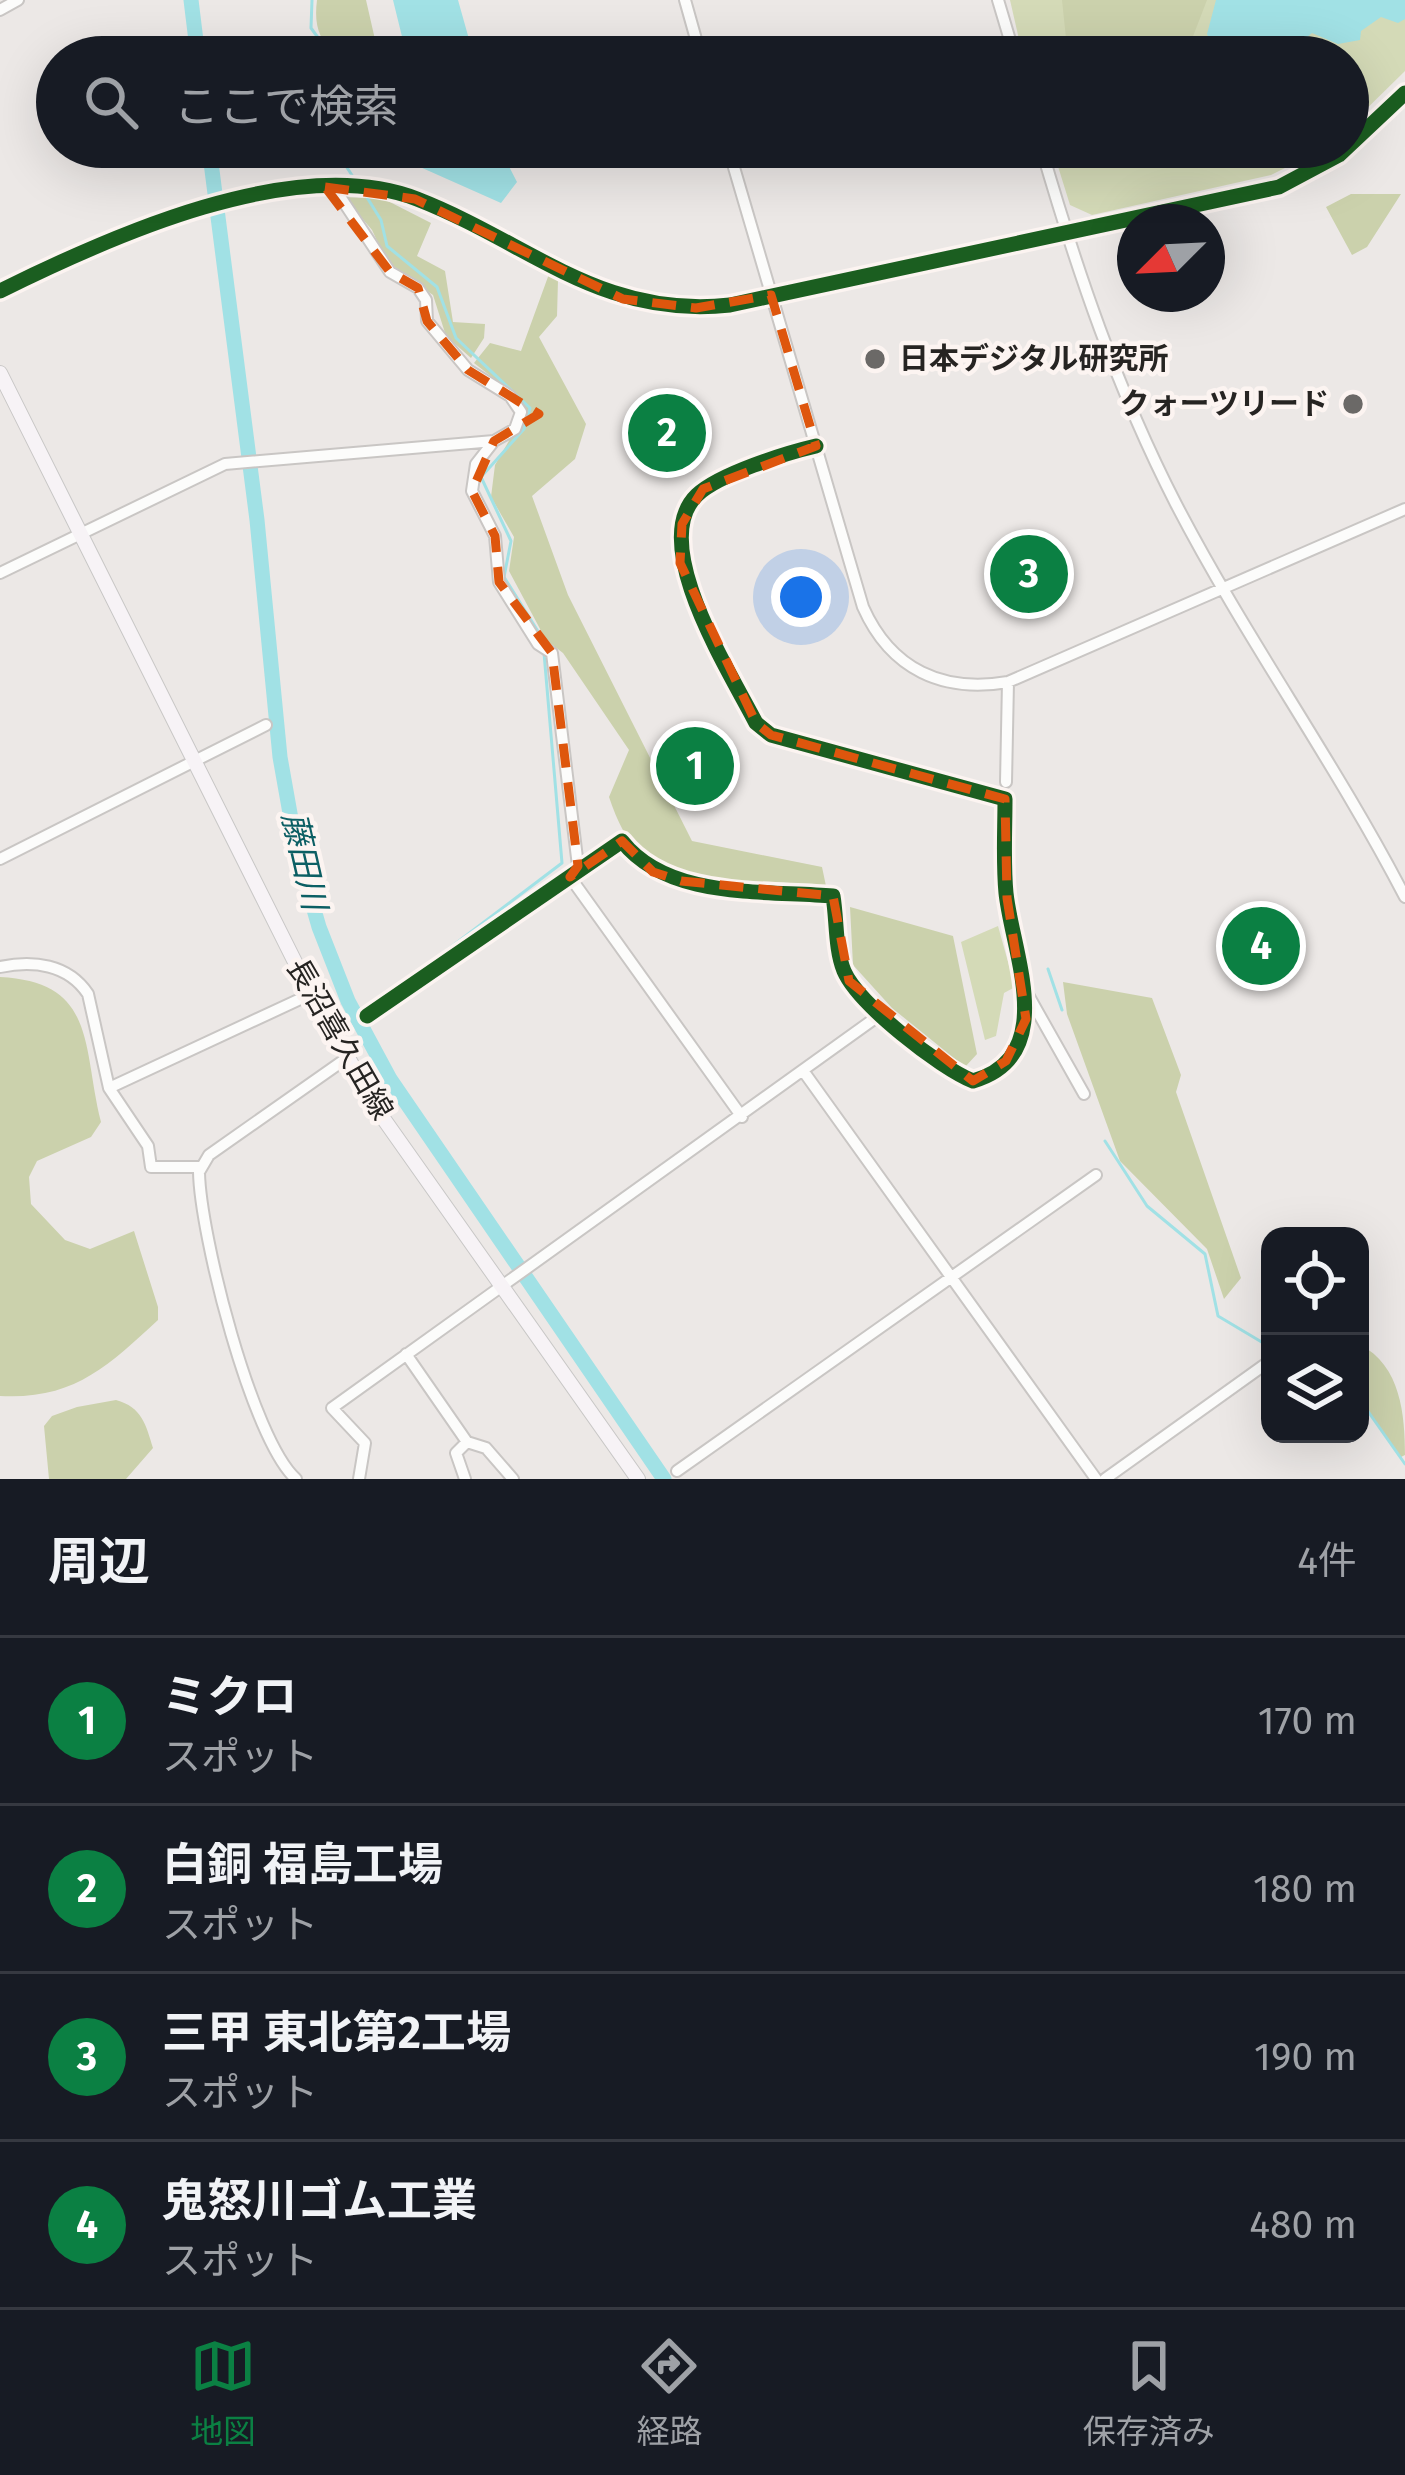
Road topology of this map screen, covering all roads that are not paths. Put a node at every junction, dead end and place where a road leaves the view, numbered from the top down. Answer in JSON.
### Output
{"nodes":[{"id":1,"x":18,"y":0,"type":"edge"},
{"id":2,"x":685,"y":0,"type":"edge"},
{"id":3,"x":998,"y":0,"type":"edge"},
{"id":4,"x":0,"y":10,"type":"edge"},
{"id":5,"x":695,"y":36,"type":"edge"},
{"id":6,"x":1009,"y":36,"type":"edge"},
{"id":7,"x":1405,"y":93,"type":"edge"},
{"id":8,"x":1369,"y":127,"type":"edge"},
{"id":9,"x":734,"y":168,"type":"edge"},
{"id":10,"x":1047,"y":168,"type":"edge"},
{"id":11,"x":1315,"y":168,"type":"edge"},
{"id":12,"x":325,"y":187,"type":"junction"},
{"id":13,"x":1067,"y":236,"type":"junction"},
{"id":14,"x":0,"y":291,"type":"edge"},
{"id":15,"x":771,"y":295,"type":"junction"},
{"id":16,"x":0,"y":373,"type":"edge"},
{"id":17,"x":494,"y":441,"type":"junction"},
{"id":18,"x":816,"y":446,"type":"junction"},
{"id":19,"x":1405,"y":509,"type":"edge"},
{"id":20,"x":81,"y":534,"type":"junction"},
{"id":21,"x":0,"y":573,"type":"edge"},
{"id":22,"x":1222,"y":590,"type":"junction"},
{"id":23,"x":1008,"y":682,"type":"junction"},
{"id":24,"x":266,"y":725,"type":"dead end"},
{"id":25,"x":196,"y":761,"type":"junction"},
{"id":26,"x":1006,"y":782,"type":"dead end"},
{"id":27,"x":0,"y":859,"type":"edge"},
{"id":28,"x":570,"y":877,"type":"junction"},
{"id":29,"x":1405,"y":897,"type":"edge"},
{"id":30,"x":0,"y":967,"type":"edge"},
{"id":31,"x":1026,"y":990,"type":"junction"},
{"id":32,"x":311,"y":994,"type":"junction"},
{"id":33,"x":881,"y":1014,"type":"junction"},
{"id":34,"x":367,"y":1016,"type":"dead end"},
{"id":35,"x":347,"y":1058,"type":"junction"},
{"id":36,"x":803,"y":1072,"type":"junction"},
{"id":37,"x":109,"y":1088,"type":"junction"},
{"id":38,"x":1084,"y":1094,"type":"dead end"},
{"id":39,"x":742,"y":1117,"type":"junction"},
{"id":40,"x":200,"y":1167,"type":"junction"},
{"id":41,"x":1096,"y":1175,"type":"dead end"},
{"id":42,"x":952,"y":1276,"type":"junction"},
{"id":43,"x":505,"y":1284,"type":"junction"},
{"id":44,"x":406,"y":1354,"type":"junction"},
{"id":45,"x":1261,"y":1368,"type":"edge"},
{"id":46,"x":467,"y":1442,"type":"junction"},
{"id":47,"x":677,"y":1471,"type":"dead end"},
{"id":48,"x":293,"y":1478,"type":"edge"},
{"id":49,"x":358,"y":1479,"type":"edge"},
{"id":50,"x":465,"y":1479,"type":"edge"},
{"id":51,"x":513,"y":1479,"type":"edge"},
{"id":52,"x":638,"y":1479,"type":"edge"},
{"id":53,"x":1101,"y":1479,"type":"edge"}],
"edges":[{"from":1,"to":4,"type":"street"},
{"from":2,"to":5,"type":"street"},
{"from":3,"to":6,"type":"street"},
{"from":7,"to":8,"type":"street"},
{"from":9,"to":15,"type":"street"},
{"from":10,"to":13,"type":"street"},
{"from":11,"to":13,"type":"street"},
{"from":12,"to":14,"type":"street"},
{"from":12,"to":15,"type":"street"},
{"from":12,"to":17,"type":"street"},
{"from":13,"to":15,"type":"street"},
{"from":13,"to":22,"type":"street"},
{"from":15,"to":18,"type":"street"},
{"from":16,"to":20,"type":"main road","name":"長沼喜久田線"},
{"from":17,"to":20,"type":"street"},
{"from":17,"to":28,"type":"street"},
{"from":18,"to":23,"type":"street"},
{"from":18,"to":31,"type":"street"},
{"from":19,"to":22,"type":"street"},
{"from":20,"to":21,"type":"street"},
{"from":20,"to":25,"type":"main road","name":"長沼喜久田線"},
{"from":22,"to":23,"type":"street"},
{"from":22,"to":29,"type":"street"},
{"from":23,"to":26,"type":"street"},
{"from":24,"to":25,"type":"street"},
{"from":25,"to":27,"type":"street"},
{"from":25,"to":32,"type":"main road","name":"長沼喜久田線"},
{"from":28,"to":33,"type":"street"},
{"from":28,"to":34,"type":"street"},
{"from":28,"to":39,"type":"street"},
{"from":30,"to":37,"type":"street"},
{"from":31,"to":33,"type":"street"},
{"from":31,"to":38,"type":"street"},
{"from":32,"to":35,"type":"main road","name":"長沼喜久田線"},
{"from":32,"to":37,"type":"street"},
{"from":33,"to":36,"type":"street"},
{"from":35,"to":40,"type":"street"},
{"from":35,"to":43,"type":"main road","name":"長沼喜久田線"},
{"from":36,"to":39,"type":"street"},
{"from":36,"to":42,"type":"street"},
{"from":37,"to":40,"type":"street"},
{"from":39,"to":43,"type":"street"},
{"from":40,"to":48,"type":"street"},
{"from":41,"to":42,"type":"street"},
{"from":42,"to":47,"type":"street"},
{"from":42,"to":53,"type":"street"},
{"from":43,"to":44,"type":"street"},
{"from":43,"to":52,"type":"main road","name":"長沼喜久田線"},
{"from":44,"to":46,"type":"street"},
{"from":44,"to":49,"type":"street"},
{"from":45,"to":53,"type":"street"},
{"from":46,"to":50,"type":"street"},
{"from":46,"to":51,"type":"street"}]}
